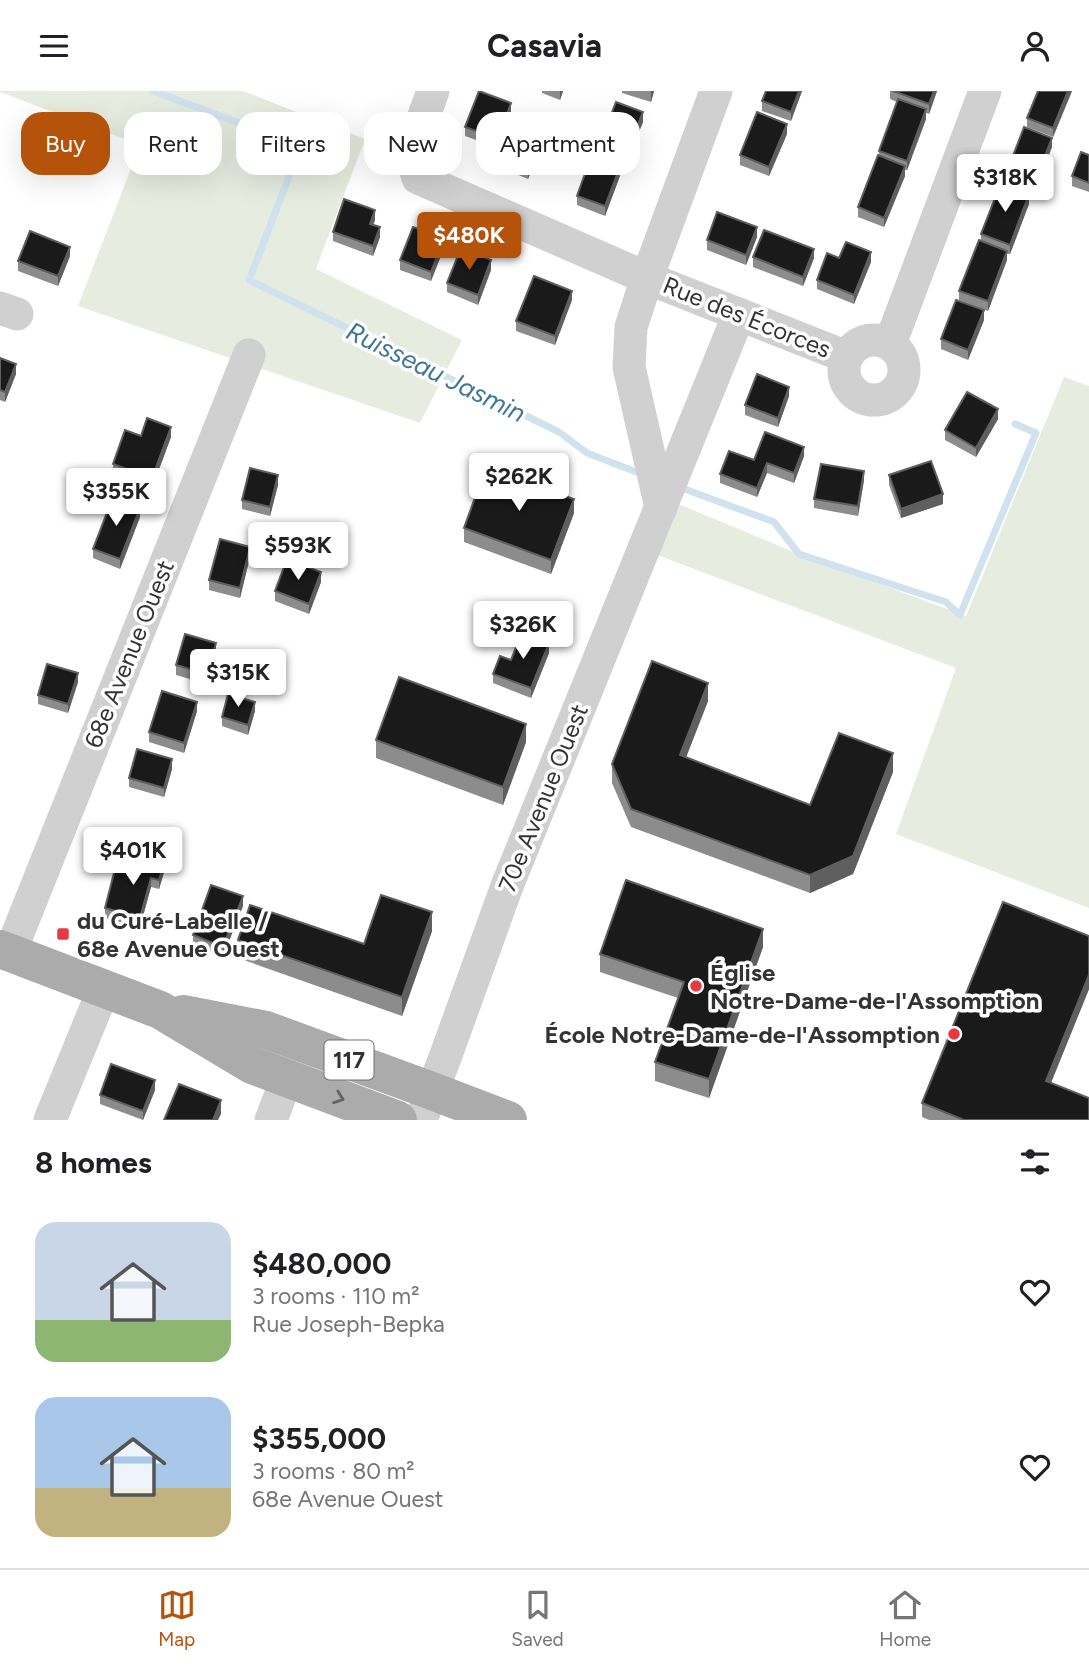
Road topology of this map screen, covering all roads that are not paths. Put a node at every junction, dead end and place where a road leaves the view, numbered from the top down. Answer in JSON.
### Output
{"nodes":[{"id":1,"x":433,"y":91,"type":"edge"},
{"id":2,"x":716,"y":91,"type":"edge"},
{"id":3,"x":985,"y":91,"type":"edge"},
{"id":4,"x":647,"y":278,"type":"junction"},
{"id":5,"x":738,"y":314,"type":"junction"},
{"id":6,"x":890,"y":344,"type":"junction"},
{"id":7,"x":249,"y":355,"type":"dead end"},
{"id":8,"x":847,"y":357,"type":"junction"},
{"id":9,"x":661,"y":508,"type":"junction"},
{"id":10,"x":5,"y":951,"type":"edge"},
{"id":11,"x":104,"y":988,"type":"junction"},
{"id":12,"x":160,"y":1010,"type":"junction"},
{"id":13,"x":286,"y":1078,"type":"junction"},
{"id":14,"x":427,"y":1105,"type":"edge"},
{"id":15,"x":50,"y":1120,"type":"edge"},
{"id":16,"x":271,"y":1120,"type":"edge"},
{"id":17,"x":398,"y":1120,"type":"edge"},
{"id":18,"x":508,"y":1120,"type":"edge"}],
"edges":[{"from":1,"to":4,"type":"street","name":"Rue des Écorces"},
{"from":2,"to":4,"type":"street"},
{"from":3,"to":6,"type":"street"},
{"from":4,"to":5,"type":"street","name":"Rue des Écorces"},
{"from":4,"to":9,"type":"street"},
{"from":5,"to":8,"type":"street","name":"Rue des Écorces"},
{"from":5,"to":9,"type":"street","name":"70e Avenue Ouest"},
{"from":6,"to":8,"type":"street","name":"Rue des Écorces"},
{"from":6,"to":8,"type":"street","name":"Rue des Écorces"},
{"from":7,"to":10,"type":"street","name":"68e Avenue Ouest"},
{"from":9,"to":14,"type":"street","name":"70e Avenue Ouest"},
{"from":10,"to":11,"type":"main road","number":"117"},
{"from":11,"to":12,"type":"main road","number":"117"},
{"from":11,"to":15,"type":"street"},
{"from":12,"to":13,"type":"main road","number":"117"},
{"from":12,"to":14,"type":"main road","number":"117"},
{"from":13,"to":16,"type":"street"},
{"from":13,"to":17,"type":"main road","number":"117","one_way":true},
{"from":14,"to":18,"type":"main road","number":"117"}]}
